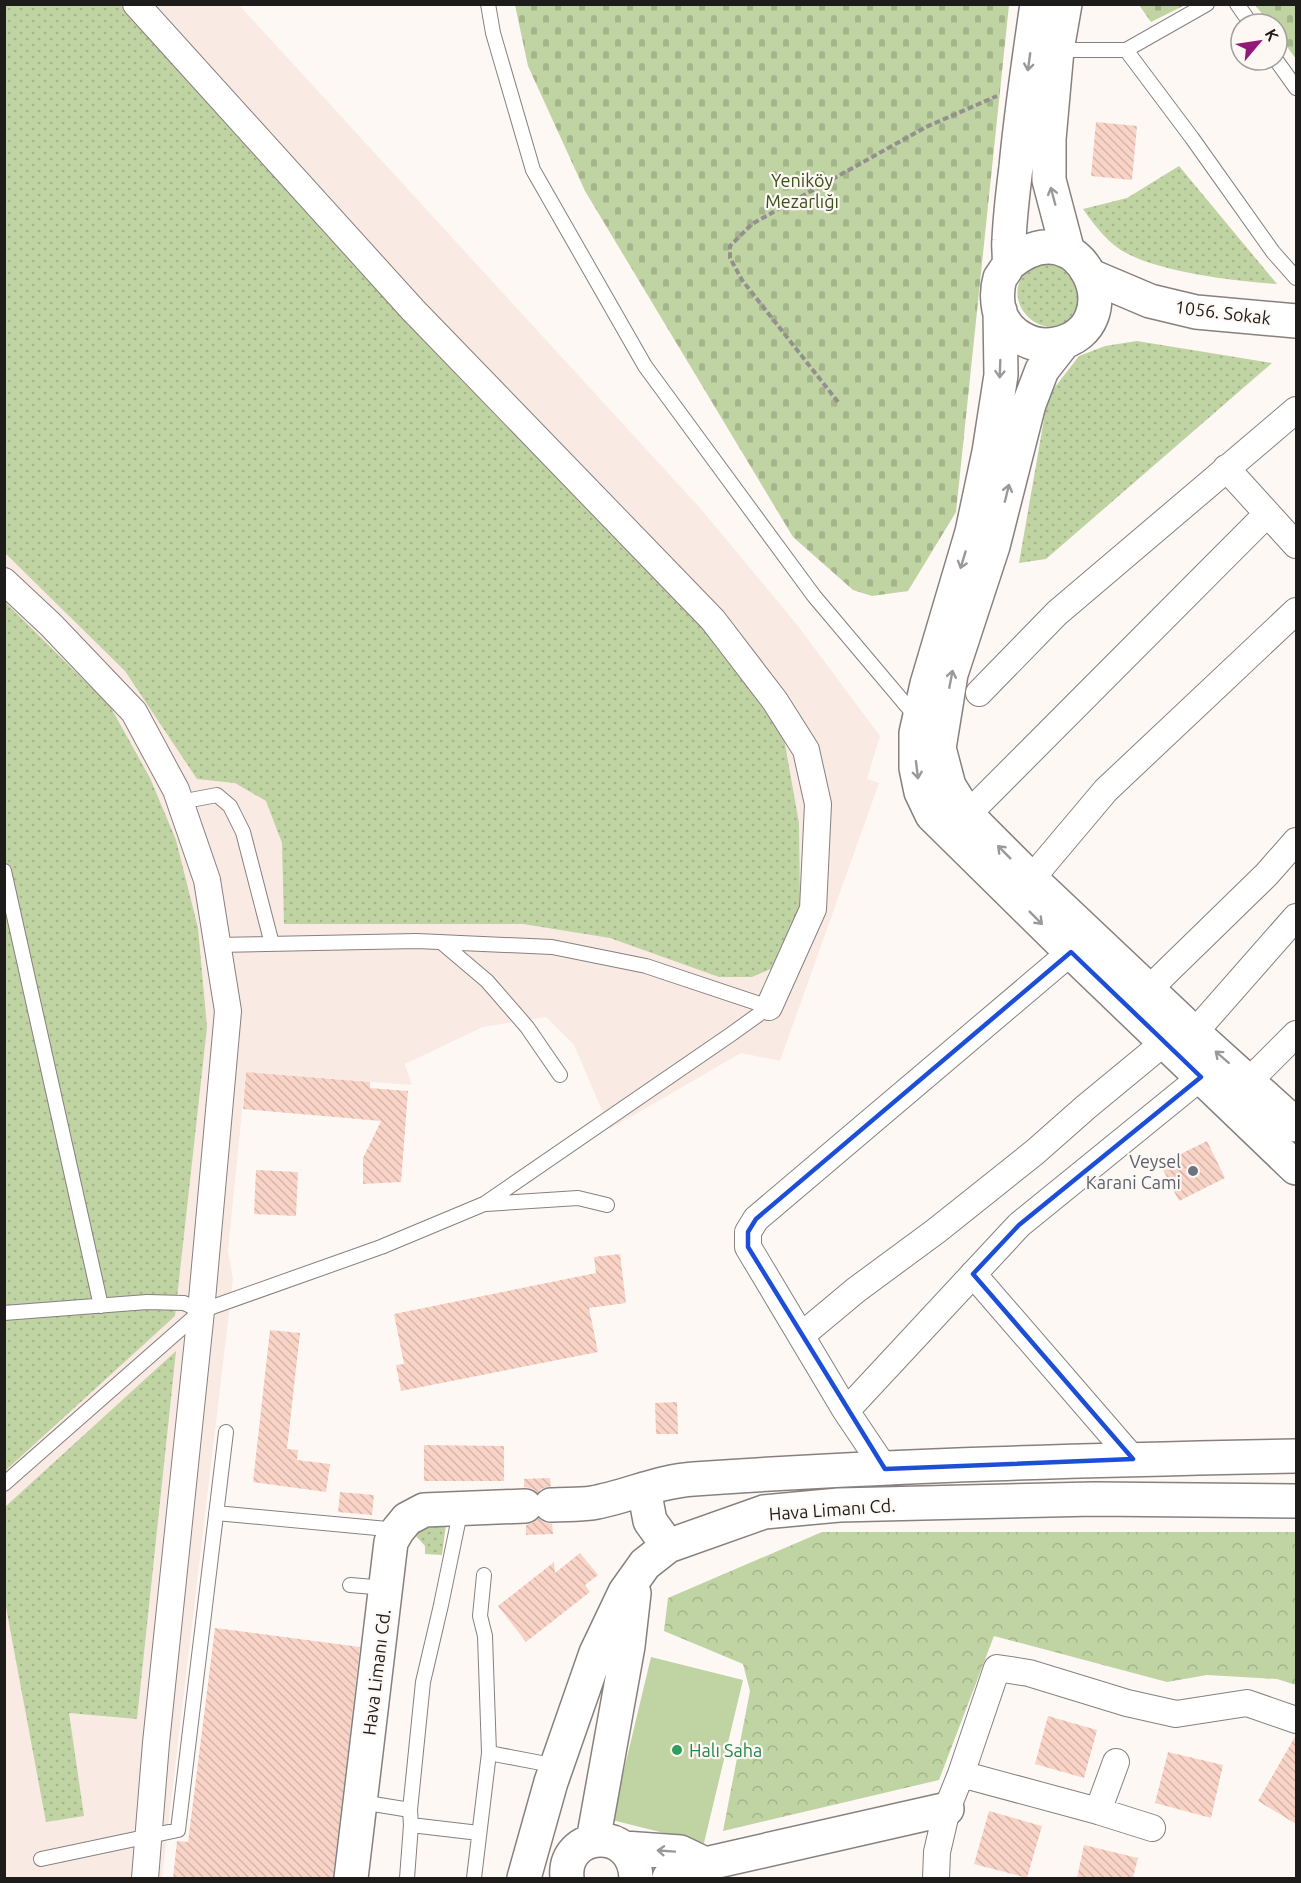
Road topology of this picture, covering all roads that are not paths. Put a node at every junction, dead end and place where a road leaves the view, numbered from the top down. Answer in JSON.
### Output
{"nodes":[{"id":1,"x":136,"y":4,"type":"edge"},
{"id":2,"x":489,"y":4,"type":"edge"},
{"id":3,"x":1037,"y":4,"type":"edge"},
{"id":4,"x":1065,"y":4,"type":"edge"},
{"id":5,"x":1207,"y":4,"type":"edge"},
{"id":6,"x":1058,"y":50,"type":"junction"},
{"id":7,"x":1126,"y":50,"type":"junction"},
{"id":8,"x":1285,"y":72,"type":"edge"},
{"id":9,"x":1296,"y":88,"type":"edge"},
{"id":10,"x":1068,"y":252,"type":"junction"},
{"id":11,"x":1009,"y":264,"type":"junction"},
{"id":12,"x":1296,"y":278,"type":"edge"},
{"id":13,"x":1093,"y":292,"type":"junction"},
{"id":14,"x":999,"y":311,"type":"junction"},
{"id":15,"x":1296,"y":321,"type":"edge"},
{"id":16,"x":1064,"y":342,"type":"junction"},
{"id":17,"x":1296,"y":410,"type":"edge"},
{"id":18,"x":1226,"y":468,"type":"junction"},
{"id":19,"x":1267,"y":514,"type":"junction"},
{"id":20,"x":1296,"y":545,"type":"edge"},
{"id":21,"x":4,"y":580,"type":"edge"},
{"id":22,"x":1296,"y":611,"type":"edge"},
{"id":23,"x":979,"y":693,"type":"dead end"},
{"id":24,"x":919,"y":720,"type":"junction"},
{"id":25,"x":180,"y":802,"type":"junction"},
{"id":26,"x":967,"y":815,"type":"junction"},
{"id":27,"x":1296,"y":841,"type":"edge"},
{"id":28,"x":4,"y":871,"type":"edge"},
{"id":29,"x":1031,"y":879,"type":"junction"},
{"id":30,"x":7,"y":894,"type":"edge"},
{"id":31,"x":1296,"y":917,"type":"edge"},
{"id":32,"x":441,"y":942,"type":"junction"},
{"id":33,"x":272,"y":944,"type":"junction"},
{"id":34,"x":218,"y":945,"type":"junction"},
{"id":35,"x":1071,"y":952,"type":"junction"},
{"id":36,"x":1149,"y":989,"type":"junction"},
{"id":37,"x":769,"y":1007,"type":"junction"},
{"id":38,"x":1296,"y":1034,"type":"edge"},
{"id":39,"x":1180,"y":1037,"type":"junction"},
{"id":40,"x":560,"y":1075,"type":"dead end"},
{"id":41,"x":1201,"y":1077,"type":"junction"},
{"id":42,"x":1249,"y":1081,"type":"junction"},
{"id":43,"x":1296,"y":1125,"type":"edge"},
{"id":44,"x":1296,"y":1168,"type":"edge"},
{"id":45,"x":484,"y":1204,"type":"junction"},
{"id":46,"x":607,"y":1205,"type":"dead end"},
{"id":47,"x":973,"y":1274,"type":"junction"},
{"id":48,"x":101,"y":1306,"type":"junction"},
{"id":49,"x":201,"y":1311,"type":"junction"},
{"id":50,"x":4,"y":1313,"type":"edge"},
{"id":51,"x":802,"y":1335,"type":"junction"},
{"id":52,"x":846,"y":1411,"type":"junction"},
{"id":53,"x":226,"y":1432,"type":"dead end"},
{"id":54,"x":1296,"y":1456,"type":"edge"},
{"id":55,"x":1133,"y":1459,"type":"junction"},
{"id":56,"x":885,"y":1469,"type":"junction"},
{"id":57,"x":4,"y":1484,"type":"edge"},
{"id":58,"x":644,"y":1489,"type":"junction"},
{"id":59,"x":1296,"y":1501,"type":"edge"},
{"id":60,"x":461,"y":1508,"type":"junction"},
{"id":61,"x":216,"y":1513,"type":"junction"},
{"id":62,"x":398,"y":1530,"type":"junction"},
{"id":63,"x":668,"y":1546,"type":"junction"},
{"id":64,"x":484,"y":1575,"type":"dead end"},
{"id":65,"x":636,"y":1576,"type":"junction"},
{"id":66,"x":350,"y":1585,"type":"dead end"},
{"id":67,"x":386,"y":1588,"type":"junction"},
{"id":68,"x":1296,"y":1720,"type":"edge"},
{"id":69,"x":489,"y":1753,"type":"junction"},
{"id":70,"x":1116,"y":1762,"type":"dead end"},
{"id":71,"x":557,"y":1766,"type":"junction"},
{"id":72,"x":961,"y":1774,"type":"junction"},
{"id":73,"x":361,"y":1802,"type":"junction"},
{"id":74,"x":947,"y":1809,"type":"junction"},
{"id":75,"x":410,"y":1810,"type":"junction"},
{"id":76,"x":1098,"y":1811,"type":"junction"},
{"id":77,"x":411,"y":1825,"type":"junction"},
{"id":78,"x":1152,"y":1828,"type":"dead end"},
{"id":79,"x":479,"y":1833,"type":"junction"},
{"id":80,"x":148,"y":1836,"type":"junction"},
{"id":81,"x":608,"y":1844,"type":"junction"},
{"id":82,"x":41,"y":1859,"type":"dead end"},
{"id":83,"x":705,"y":1863,"type":"junction"},
{"id":84,"x":145,"y":1878,"type":"edge"},
{"id":85,"x":351,"y":1878,"type":"edge"},
{"id":86,"x":408,"y":1878,"type":"edge"},
{"id":87,"x":474,"y":1878,"type":"edge"},
{"id":88,"x":524,"y":1878,"type":"edge"},
{"id":89,"x":567,"y":1878,"type":"edge"},
{"id":90,"x":636,"y":1878,"type":"edge"},
{"id":91,"x":669,"y":1878,"type":"edge"},
{"id":92,"x":936,"y":1878,"type":"edge"}],
"edges":[{"from":1,"to":37,"type":"street"},
{"from":2,"to":24,"type":"lane"},
{"from":3,"to":11,"type":"street","one_way":true},
{"from":4,"to":6,"type":"street"},
{"from":5,"to":7,"type":"lane"},
{"from":6,"to":7,"type":"lane"},
{"from":10,"to":6,"type":"street","one_way":true},
{"from":7,"to":12,"type":"lane"},
{"from":8,"to":9,"type":"lane"},
{"from":10,"to":11,"type":"street"},
{"from":10,"to":13,"type":"street"},
{"from":11,"to":14,"type":"street"},
{"from":13,"to":15,"type":"street","name":"1056. Sokak"},
{"from":13,"to":16,"type":"street"},
{"from":14,"to":16,"type":"street"},
{"from":14,"to":24,"type":"street","one_way":true},
{"from":26,"to":16,"type":"street","one_way":true},
{"from":17,"to":18,"type":"street"},
{"from":18,"to":19,"type":"street"},
{"from":18,"to":23,"type":"street"},
{"from":19,"to":20,"type":"street"},
{"from":19,"to":26,"type":"street"},
{"from":21,"to":25,"type":"street"},
{"from":22,"to":29,"type":"street"},
{"from":24,"to":35,"type":"street","one_way":true},
{"from":25,"to":33,"type":"lane"},
{"from":25,"to":34,"type":"street"},
{"from":29,"to":26,"type":"street","one_way":true},
{"from":27,"to":36,"type":"street"},
{"from":28,"to":30,"type":"lane"},
{"from":29,"to":36,"type":"street"},
{"from":30,"to":48,"type":"lane"},
{"from":31,"to":39,"type":"street"},
{"from":32,"to":33,"type":"lane"},
{"from":32,"to":37,"type":"lane"},
{"from":32,"to":40,"type":"lane"},
{"from":33,"to":34,"type":"lane"},
{"from":34,"to":49,"type":"street"},
{"from":35,"to":39,"type":"street"},
{"from":35,"to":51,"type":"street"},
{"from":36,"to":39,"type":"street"},
{"from":37,"to":45,"type":"lane"},
{"from":38,"to":42,"type":"street"},
{"from":39,"to":41,"type":"street"},
{"from":42,"to":39,"type":"street","one_way":true},
{"from":39,"to":51,"type":"street"},
{"from":41,"to":44,"type":"street"},
{"from":41,"to":47,"type":"street"},
{"from":42,"to":43,"type":"street"},
{"from":45,"to":46,"type":"lane"},
{"from":45,"to":49,"type":"lane"},
{"from":47,"to":52,"type":"street"},
{"from":47,"to":55,"type":"street"},
{"from":48,"to":49,"type":"lane"},
{"from":48,"to":50,"type":"lane"},
{"from":49,"to":57,"type":"lane"},
{"from":49,"to":80,"type":"street"},
{"from":51,"to":52,"type":"street"},
{"from":52,"to":56,"type":"street"},
{"from":53,"to":61,"type":"lane"},
{"from":54,"to":55,"type":"street","name":"Hava Limanı Cd."},
{"from":55,"to":56,"type":"street","name":"Hava Limanı Cd."},
{"from":56,"to":58,"type":"street","name":"Hava Limanı Cd."},
{"from":58,"to":60,"type":"street","name":"Hava Limanı Cd."},
{"from":58,"to":63,"type":"street"},
{"from":59,"to":63,"type":"street","name":"Hava Limanı Cd."},
{"from":60,"to":62,"type":"street","name":"Hava Limanı Cd."},
{"from":60,"to":75,"type":"lane"},
{"from":61,"to":62,"type":"lane"},
{"from":61,"to":80,"type":"lane"},
{"from":62,"to":67,"type":"street","name":"Hava Limanı Cd."},
{"from":63,"to":65,"type":"street","name":"Hava Limanı Cd."},
{"from":64,"to":69,"type":"lane"},
{"from":65,"to":71,"type":"street","name":"Hava Limanı Cd."},
{"from":65,"to":81,"type":"street"},
{"from":66,"to":67,"type":"lane"},
{"from":67,"to":73,"type":"street","name":"Hava Limanı Cd."},
{"from":68,"to":72,"type":"street"},
{"from":69,"to":71,"type":"lane"},
{"from":69,"to":79,"type":"lane"},
{"from":70,"to":76,"type":"street"},
{"from":71,"to":88,"type":"street","name":"Hava Limanı Cd."},
{"from":72,"to":74,"type":"street"},
{"from":72,"to":76,"type":"street"},
{"from":73,"to":75,"type":"lane"},
{"from":73,"to":85,"type":"street","name":"Hava Limanı Cd."},
{"from":74,"to":83,"type":"street"},
{"from":74,"to":92,"type":"street"},
{"from":75,"to":77,"type":"lane"},
{"from":76,"to":78,"type":"street"},
{"from":77,"to":79,"type":"lane"},
{"from":77,"to":86,"type":"lane"},
{"from":79,"to":87,"type":"lane"},
{"from":80,"to":82,"type":"lane"},
{"from":80,"to":84,"type":"street"},
{"from":83,"to":81,"type":"street","one_way":true},
{"from":81,"to":89,"type":"street"},
{"from":81,"to":90,"type":"street"},
{"from":83,"to":91,"type":"street"}]}
